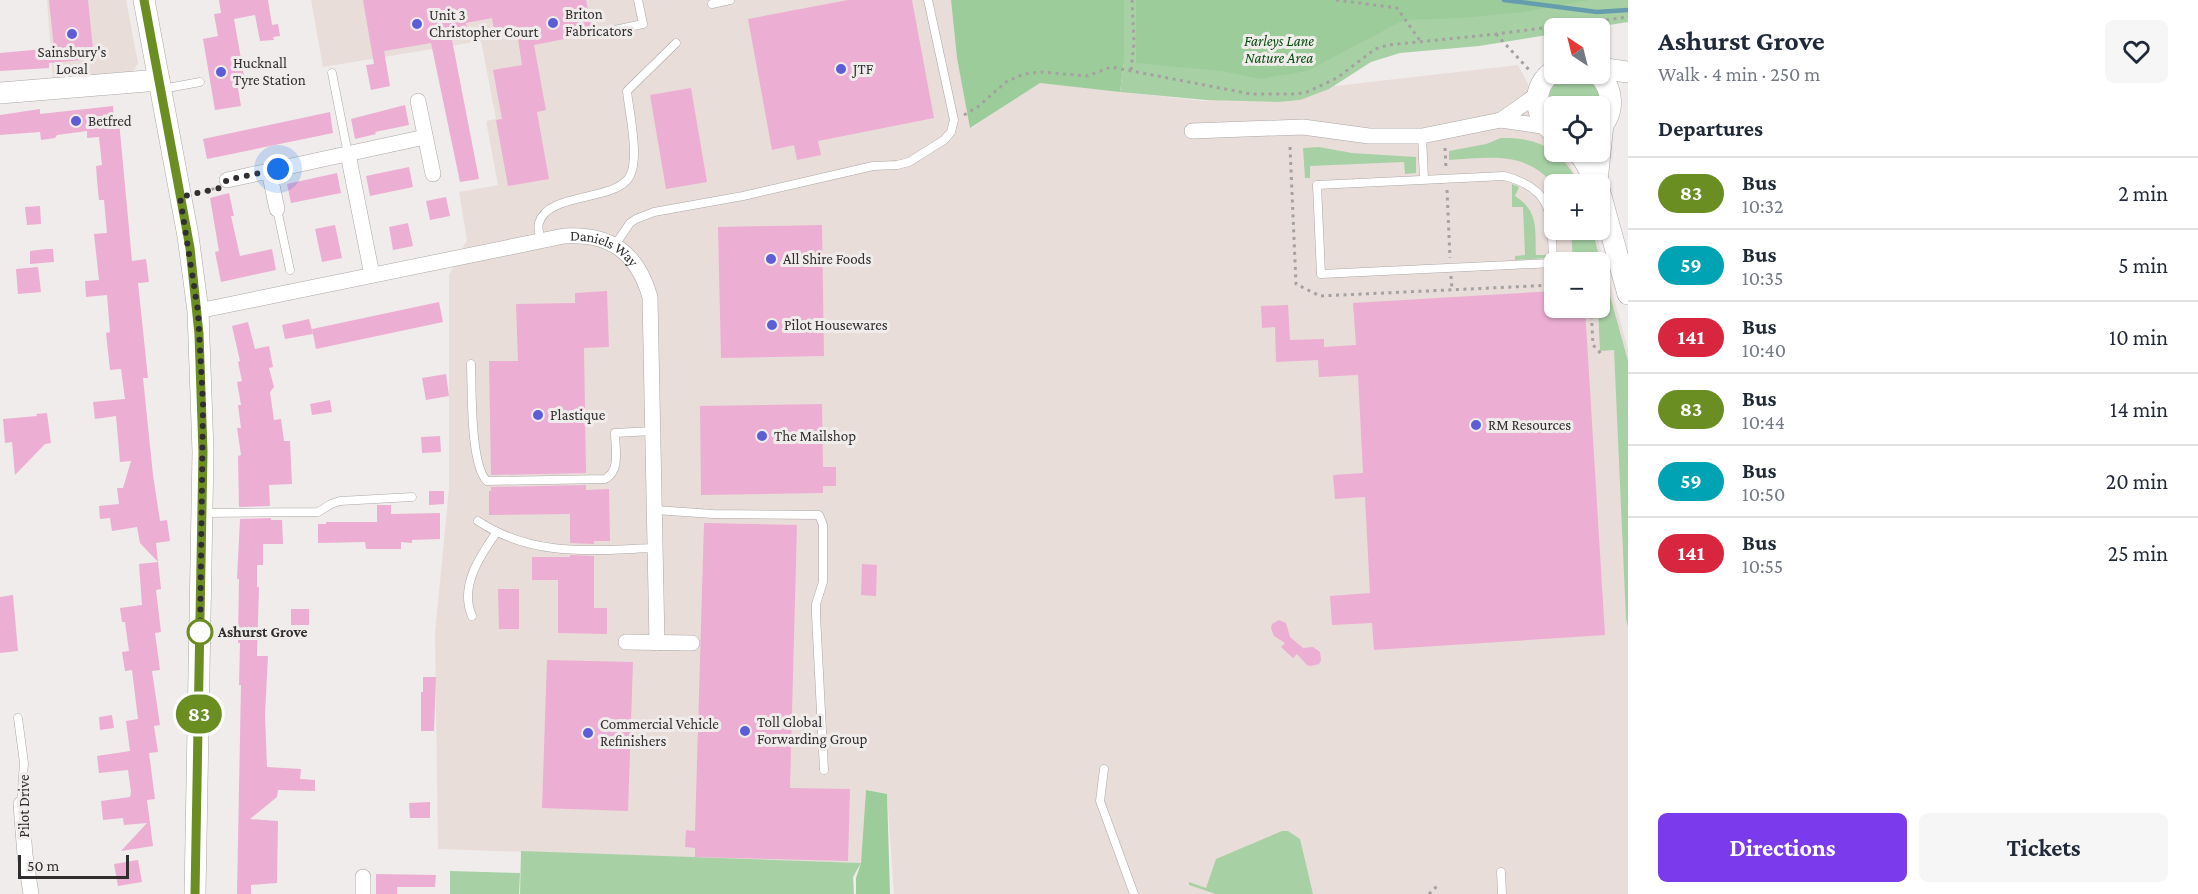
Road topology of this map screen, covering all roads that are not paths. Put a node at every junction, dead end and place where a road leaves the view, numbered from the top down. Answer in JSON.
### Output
{"nodes":[{"id":1,"x":144,"y":0,"type":"edge"},
{"id":2,"x":638,"y":0,"type":"edge"},
{"id":3,"x":730,"y":0,"type":"edge"},
{"id":4,"x":928,"y":0,"type":"edge"},
{"id":5,"x":711,"y":4,"type":"dead end"},
{"id":6,"x":596,"y":34,"type":"dead end"},
{"id":7,"x":676,"y":43,"type":"dead end"},
{"id":8,"x":1610,"y":70,"type":"edge"},
{"id":9,"x":1628,"y":72,"type":"edge"},
{"id":10,"x":332,"y":73,"type":"dead end"},
{"id":11,"x":200,"y":82,"type":"dead end"},
{"id":12,"x":1544,"y":83,"type":"edge"},
{"id":13,"x":1545,"y":84,"type":"edge"},
{"id":14,"x":1606,"y":84,"type":"edge"},
{"id":15,"x":160,"y":85,"type":"junction"},
{"id":16,"x":1628,"y":88,"type":"edge"},
{"id":17,"x":0,"y":93,"type":"edge"},
{"id":18,"x":417,"y":101,"type":"dead end"},
{"id":19,"x":1611,"y":101,"type":"junction"},
{"id":20,"x":1610,"y":108,"type":"edge"},
{"id":21,"x":1544,"y":118,"type":"edge"},
{"id":22,"x":1501,"y":120,"type":"junction"},
{"id":23,"x":1544,"y":128,"type":"edge"},
{"id":24,"x":1192,"y":131,"type":"dead end"},
{"id":25,"x":1422,"y":136,"type":"junction"},
{"id":26,"x":425,"y":137,"type":"junction"},
{"id":27,"x":348,"y":154,"type":"junction"},
{"id":28,"x":269,"y":171,"type":"junction"},
{"id":29,"x":434,"y":174,"type":"dead end"},
{"id":30,"x":1424,"y":179,"type":"junction"},
{"id":31,"x":227,"y":180,"type":"road end"},
{"id":32,"x":277,"y":208,"type":"joint"},
{"id":33,"x":1610,"y":229,"type":"edge"},
{"id":34,"x":540,"y":241,"type":"junction"},
{"id":35,"x":615,"y":245,"type":"junction"},
{"id":36,"x":290,"y":270,"type":"dead end"},
{"id":37,"x":372,"y":275,"type":"junction"},
{"id":38,"x":1628,"y":294,"type":"edge"},
{"id":39,"x":198,"y":311,"type":"junction"},
{"id":40,"x":471,"y":364,"type":"dead end"},
{"id":41,"x":653,"y":431,"type":"junction"},
{"id":42,"x":412,"y":497,"type":"dead end"},
{"id":43,"x":655,"y":510,"type":"junction"},
{"id":44,"x":202,"y":513,"type":"junction"},
{"id":45,"x":478,"y":521,"type":"dead end"},
{"id":46,"x":496,"y":533,"type":"junction"},
{"id":47,"x":655,"y":548,"type":"junction"},
{"id":48,"x":472,"y":616,"type":"dead end"},
{"id":49,"x":626,"y":642,"type":"dead end"},
{"id":50,"x":657,"y":643,"type":"junction"},
{"id":51,"x":692,"y":643,"type":"dead end"},
{"id":52,"x":18,"y":718,"type":"dead end"},
{"id":53,"x":1104,"y":770,"type":"dead end"},
{"id":54,"x":824,"y":771,"type":"dead end"},
{"id":55,"x":21,"y":804,"type":"joint"},
{"id":56,"x":1501,"y":872,"type":"dead end"},
{"id":57,"x":363,"y":877,"type":"dead end"},
{"id":58,"x":31,"y":894,"type":"edge"},
{"id":59,"x":195,"y":894,"type":"edge"},
{"id":60,"x":363,"y":894,"type":"edge"},
{"id":61,"x":1134,"y":894,"type":"edge"},
{"id":62,"x":1502,"y":894,"type":"edge"}],
"edges":[{"from":1,"to":15,"type":"main road"},
{"from":2,"to":6,"type":"lane"},
{"from":3,"to":5,"type":"lane"},
{"from":4,"to":35,"type":"lane"},
{"from":7,"to":34,"type":"lane"},
{"from":8,"to":9,"type":"main road"},
{"from":10,"to":27,"type":"lane"},
{"from":11,"to":15,"type":"lane"},
{"from":12,"to":22,"type":"street"},
{"from":13,"to":21,"type":"main road"},
{"from":14,"to":19,"type":"main road"},
{"from":15,"to":17,"type":"main road"},
{"from":15,"to":39,"type":"main road"},
{"from":16,"to":19,"type":"main road"},
{"from":18,"to":26,"type":"street"},
{"from":19,"to":20,"type":"main road"},
{"from":22,"to":23,"type":"street"},
{"from":22,"to":25,"type":"street"},
{"from":24,"to":25,"type":"street"},
{"from":25,"to":30,"type":"lane"},
{"from":26,"to":27,"type":"street"},
{"from":26,"to":29,"type":"street"},
{"from":27,"to":28,"type":"street"},
{"from":27,"to":37,"type":"street"},
{"from":28,"to":31,"type":"street"},
{"from":28,"to":32,"type":"street"},
{"from":30,"to":30,"type":"lane"},
{"from":32,"to":36,"type":"lane"},
{"from":33,"to":38,"type":"main road"},
{"from":34,"to":35,"type":"street","name":"Daniels Way"},
{"from":34,"to":37,"type":"street","name":"Daniels Way"},
{"from":35,"to":41,"type":"street","name":"Daniels Way"},
{"from":37,"to":39,"type":"street","name":"Daniels Way"},
{"from":39,"to":44,"type":"main road"},
{"from":40,"to":41,"type":"lane"},
{"from":41,"to":43,"type":"street","name":"Daniels Way"},
{"from":42,"to":44,"type":"lane"},
{"from":43,"to":47,"type":"street","name":"Daniels Way"},
{"from":43,"to":54,"type":"lane"},
{"from":44,"to":59,"type":"main road"},
{"from":45,"to":46,"type":"lane"},
{"from":46,"to":47,"type":"lane"},
{"from":46,"to":48,"type":"lane"},
{"from":47,"to":50,"type":"street","name":"Daniels Way"},
{"from":49,"to":50,"type":"street"},
{"from":50,"to":51,"type":"street"},
{"from":52,"to":55,"type":"lane","name":"Pilot Drive"},
{"from":53,"to":61,"type":"lane"},
{"from":55,"to":58,"type":"street","name":"Pilot Drive"},
{"from":56,"to":62,"type":"lane"},
{"from":57,"to":60,"type":"street"}]}
